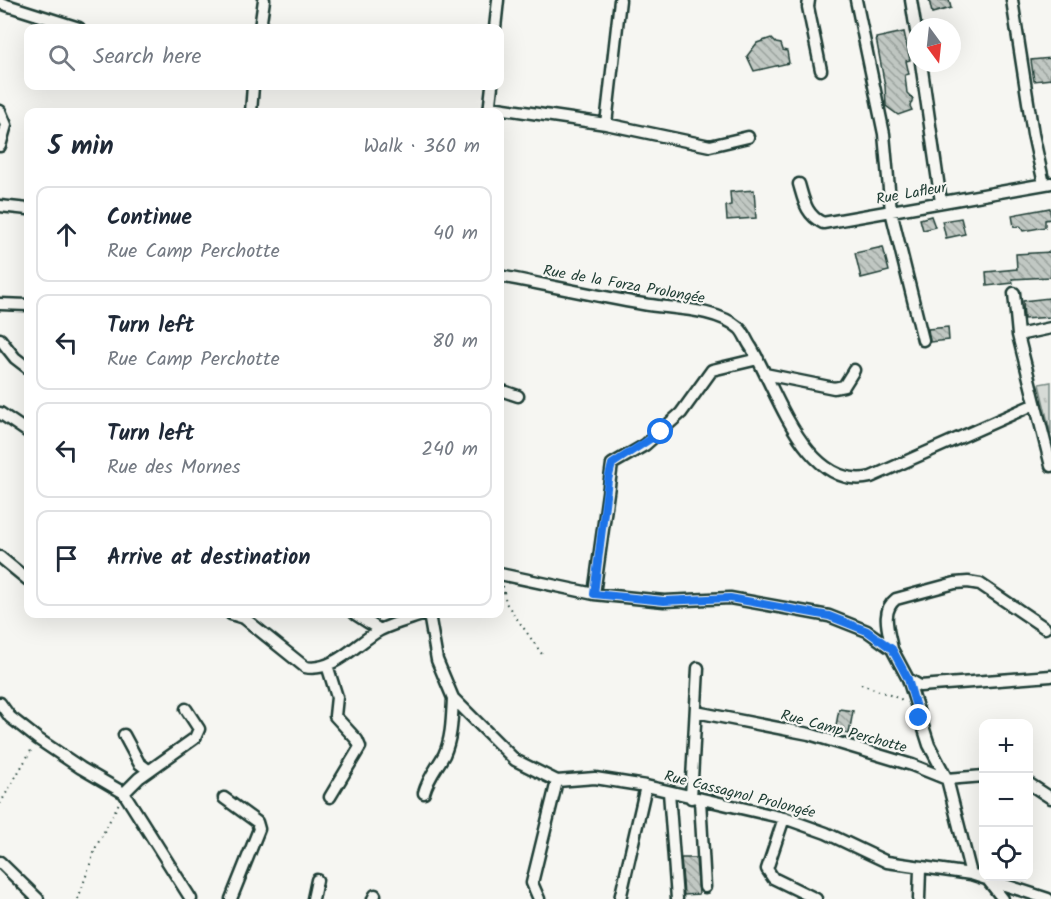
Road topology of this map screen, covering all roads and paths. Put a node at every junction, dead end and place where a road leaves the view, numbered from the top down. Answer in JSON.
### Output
{"nodes":[{"id":1,"x":264,"y":0,"type":"edge"},
{"id":2,"x":498,"y":0,"type":"edge"},
{"id":3,"x":620,"y":0,"type":"edge"},
{"id":4,"x":809,"y":0,"type":"edge"},
{"id":5,"x":856,"y":0,"type":"edge"},
{"id":6,"x":911,"y":0,"type":"edge"},
{"id":7,"x":1012,"y":0,"type":"edge"},
{"id":8,"x":0,"y":3,"type":"edge"},
{"id":9,"x":914,"y":18,"type":"edge"},
{"id":10,"x":66,"y":24,"type":"edge"},
{"id":11,"x":261,"y":24,"type":"edge"},
{"id":12,"x":495,"y":24,"type":"edge"},
{"id":13,"x":821,"y":70,"type":"dead end"},
{"id":14,"x":922,"y":72,"type":"edge"},
{"id":15,"x":253,"y":90,"type":"edge"},
{"id":16,"x":492,"y":90,"type":"edge"},
{"id":17,"x":251,"y":108,"type":"edge"},
{"id":18,"x":490,"y":108,"type":"edge"},
{"id":19,"x":0,"y":111,"type":"edge"},
{"id":20,"x":504,"y":112,"type":"edge"},
{"id":21,"x":606,"y":124,"type":"junction"},
{"id":22,"x":748,"y":137,"type":"dead end"},
{"id":23,"x":0,"y":146,"type":"edge"},
{"id":24,"x":799,"y":184,"type":"dead end"},
{"id":25,"x":1048,"y":184,"type":"edge"},
{"id":26,"x":941,"y":202,"type":"junction"},
{"id":27,"x":0,"y":206,"type":"edge"},
{"id":28,"x":24,"y":208,"type":"edge"},
{"id":29,"x":891,"y":211,"type":"junction"},
{"id":30,"x":504,"y":277,"type":"edge"},
{"id":31,"x":1014,"y":293,"type":"dead end"},
{"id":32,"x":0,"y":304,"type":"edge"},
{"id":33,"x":24,"y":305,"type":"edge"},
{"id":34,"x":1051,"y":328,"type":"edge"},
{"id":35,"x":1018,"y":335,"type":"junction"},
{"id":36,"x":0,"y":339,"type":"edge"},
{"id":37,"x":923,"y":340,"type":"dead end"},
{"id":38,"x":758,"y":359,"type":"junction"},
{"id":39,"x":24,"y":365,"type":"edge"},
{"id":40,"x":854,"y":370,"type":"dead end"},
{"id":41,"x":765,"y":374,"type":"junction"},
{"id":42,"x":504,"y":391,"type":"edge"},
{"id":43,"x":518,"y":396,"type":"dead end"},
{"id":44,"x":1035,"y":404,"type":"junction"},
{"id":45,"x":0,"y":413,"type":"edge"},
{"id":46,"x":24,"y":429,"type":"edge"},
{"id":47,"x":1051,"y":466,"type":"edge"},
{"id":48,"x":0,"y":557,"type":"edge"},
{"id":49,"x":504,"y":575,"type":"edge"},
{"id":50,"x":24,"y":577,"type":"edge"},
{"id":51,"x":504,"y":591,"type":"edge"},
{"id":52,"x":594,"y":594,"type":"junction"},
{"id":53,"x":244,"y":618,"type":"edge"},
{"id":54,"x":361,"y":618,"type":"edge"},
{"id":55,"x":415,"y":618,"type":"edge"},
{"id":56,"x":428,"y":618,"type":"edge"},
{"id":57,"x":1046,"y":628,"type":"dead end"},
{"id":58,"x":380,"y":630,"type":"junction"},
{"id":59,"x":892,"y":649,"type":"junction"},
{"id":60,"x":544,"y":657,"type":"dead end"},
{"id":61,"x":327,"y":665,"type":"junction"},
{"id":62,"x":698,"y":668,"type":"dead end"},
{"id":63,"x":1051,"y":676,"type":"edge"},
{"id":64,"x":908,"y":679,"type":"junction"},
{"id":65,"x":861,"y":684,"type":"dead end"},
{"id":66,"x":453,"y":698,"type":"junction"},
{"id":67,"x":0,"y":703,"type":"edge"},
{"id":68,"x":914,"y":704,"type":"junction"},
{"id":69,"x":186,"y":709,"type":"dead end"},
{"id":70,"x":696,"y":712,"type":"junction"},
{"id":71,"x":124,"y":735,"type":"dead end"},
{"id":72,"x":38,"y":739,"type":"junction"},
{"id":73,"x":148,"y":771,"type":"junction"},
{"id":74,"x":979,"y":776,"type":"edge"},
{"id":75,"x":947,"y":779,"type":"junction"},
{"id":76,"x":557,"y":781,"type":"junction"},
{"id":77,"x":646,"y":786,"type":"junction"},
{"id":78,"x":1033,"y":786,"type":"edge"},
{"id":79,"x":669,"y":792,"type":"junction"},
{"id":80,"x":124,"y":793,"type":"junction"},
{"id":81,"x":424,"y":793,"type":"dead end"},
{"id":82,"x":330,"y":797,"type":"dead end"},
{"id":83,"x":224,"y":798,"type":"dead end"},
{"id":84,"x":1051,"y":798,"type":"edge"},
{"id":85,"x":696,"y":799,"type":"junction"},
{"id":86,"x":0,"y":804,"type":"edge"},
{"id":87,"x":784,"y":818,"type":"junction"},
{"id":88,"x":0,"y":862,"type":"edge"},
{"id":89,"x":920,"y":869,"type":"junction"},
{"id":90,"x":971,"y":874,"type":"junction"},
{"id":91,"x":979,"y":876,"type":"edge"},
{"id":92,"x":317,"y":880,"type":"dead end"},
{"id":93,"x":989,"y":881,"type":"edge"},
{"id":94,"x":994,"y":881,"type":"edge"},
{"id":95,"x":705,"y":887,"type":"dead end"},
{"id":96,"x":38,"y":899,"type":"edge"},
{"id":97,"x":78,"y":899,"type":"edge"},
{"id":98,"x":191,"y":899,"type":"edge"},
{"id":99,"x":231,"y":899,"type":"edge"},
{"id":100,"x":313,"y":899,"type":"edge"},
{"id":101,"x":539,"y":899,"type":"edge"},
{"id":102,"x":620,"y":899,"type":"edge"},
{"id":103,"x":677,"y":899,"type":"edge"},
{"id":104,"x":816,"y":899,"type":"edge"},
{"id":105,"x":918,"y":899,"type":"edge"},
{"id":106,"x":1002,"y":899,"type":"edge"},
{"id":107,"x":1048,"y":899,"type":"edge"}],
"edges":[{"from":1,"to":11,"type":"street"},
{"from":2,"to":12,"type":"street"},
{"from":3,"to":21,"type":"street"},
{"from":4,"to":13,"type":"street"},
{"from":5,"to":29,"type":"street"},
{"from":6,"to":9,"type":"street"},
{"from":7,"to":25,"type":"street"},
{"from":8,"to":10,"type":"street"},
{"from":14,"to":26,"type":"street"},
{"from":15,"to":17,"type":"street"},
{"from":16,"to":18,"type":"street"},
{"from":19,"to":23,"type":"street"},
{"from":20,"to":21,"type":"street"},
{"from":21,"to":22,"type":"street"},
{"from":24,"to":29,"type":"street","name":"Rue Lafleur"},
{"from":25,"to":26,"type":"street","name":"Rue Lafleur"},
{"from":26,"to":29,"type":"street","name":"Rue Lafleur"},
{"from":27,"to":28,"type":"street"},
{"from":29,"to":37,"type":"street"},
{"from":30,"to":38,"type":"street","name":"Rue de la Forza Prolongée"},
{"from":31,"to":35,"type":"street"},
{"from":32,"to":33,"type":"street"},
{"from":34,"to":35,"type":"street"},
{"from":35,"to":44,"type":"street"},
{"from":36,"to":39,"type":"street"},
{"from":38,"to":41,"type":"street","name":"Rue de la Forza Prolongée"},
{"from":38,"to":52,"type":"street"},
{"from":40,"to":41,"type":"street"},
{"from":41,"to":44,"type":"street","name":"Rue de la Forza Prolongée"},
{"from":42,"to":43,"type":"street"},
{"from":44,"to":47,"type":"street"},
{"from":45,"to":46,"type":"street"},
{"from":48,"to":50,"type":"street"},
{"from":49,"to":52,"type":"street"},
{"from":51,"to":60,"type":"path"},
{"from":52,"to":59,"type":"street"},
{"from":53,"to":61,"type":"street"},
{"from":54,"to":58,"type":"street"},
{"from":55,"to":58,"type":"street"},
{"from":56,"to":66,"type":"street"},
{"from":57,"to":59,"type":"street"},
{"from":58,"to":61,"type":"street"},
{"from":59,"to":64,"type":"street"},
{"from":61,"to":82,"type":"street"},
{"from":62,"to":70,"type":"street"},
{"from":63,"to":64,"type":"street"},
{"from":64,"to":68,"type":"street"},
{"from":65,"to":68,"type":"path"},
{"from":66,"to":76,"type":"street"},
{"from":66,"to":81,"type":"street"},
{"from":67,"to":72,"type":"street"},
{"from":68,"to":75,"type":"street"},
{"from":69,"to":73,"type":"street"},
{"from":70,"to":75,"type":"street","name":"Rue Camp Perchotte"},
{"from":70,"to":85,"type":"street"},
{"from":71,"to":73,"type":"street"},
{"from":72,"to":80,"type":"street"},
{"from":72,"to":86,"type":"path"},
{"from":73,"to":80,"type":"street"},
{"from":74,"to":75,"type":"street","name":"Rue Camp Perchotte"},
{"from":75,"to":90,"type":"street"},
{"from":76,"to":77,"type":"street","name":"Rue Cassagnol Prolongée"},
{"from":76,"to":101,"type":"street"},
{"from":77,"to":79,"type":"street","name":"Rue Cassagnol Prolongée"},
{"from":77,"to":102,"type":"street"},
{"from":78,"to":84,"type":"street"},
{"from":79,"to":85,"type":"street","name":"Rue Cassagnol Prolongée"},
{"from":79,"to":103,"type":"street"},
{"from":80,"to":97,"type":"path"},
{"from":80,"to":98,"type":"street"},
{"from":83,"to":99,"type":"street"},
{"from":85,"to":87,"type":"street","name":"Rue Cassagnol Prolongée"},
{"from":85,"to":95,"type":"street"},
{"from":87,"to":89,"type":"street","name":"Rue Cassagnol Prolongée"},
{"from":87,"to":104,"type":"street"},
{"from":88,"to":96,"type":"street"},
{"from":89,"to":90,"type":"street","name":"Rue Cassagnol Prolongée"},
{"from":89,"to":105,"type":"street"},
{"from":90,"to":91,"type":"street","name":"Rue Cassagnol Prolongée"},
{"from":92,"to":100,"type":"street"},
{"from":93,"to":106,"type":"street"},
{"from":94,"to":107,"type":"street","name":"Rue Cassagnol Prolongée"}]}
